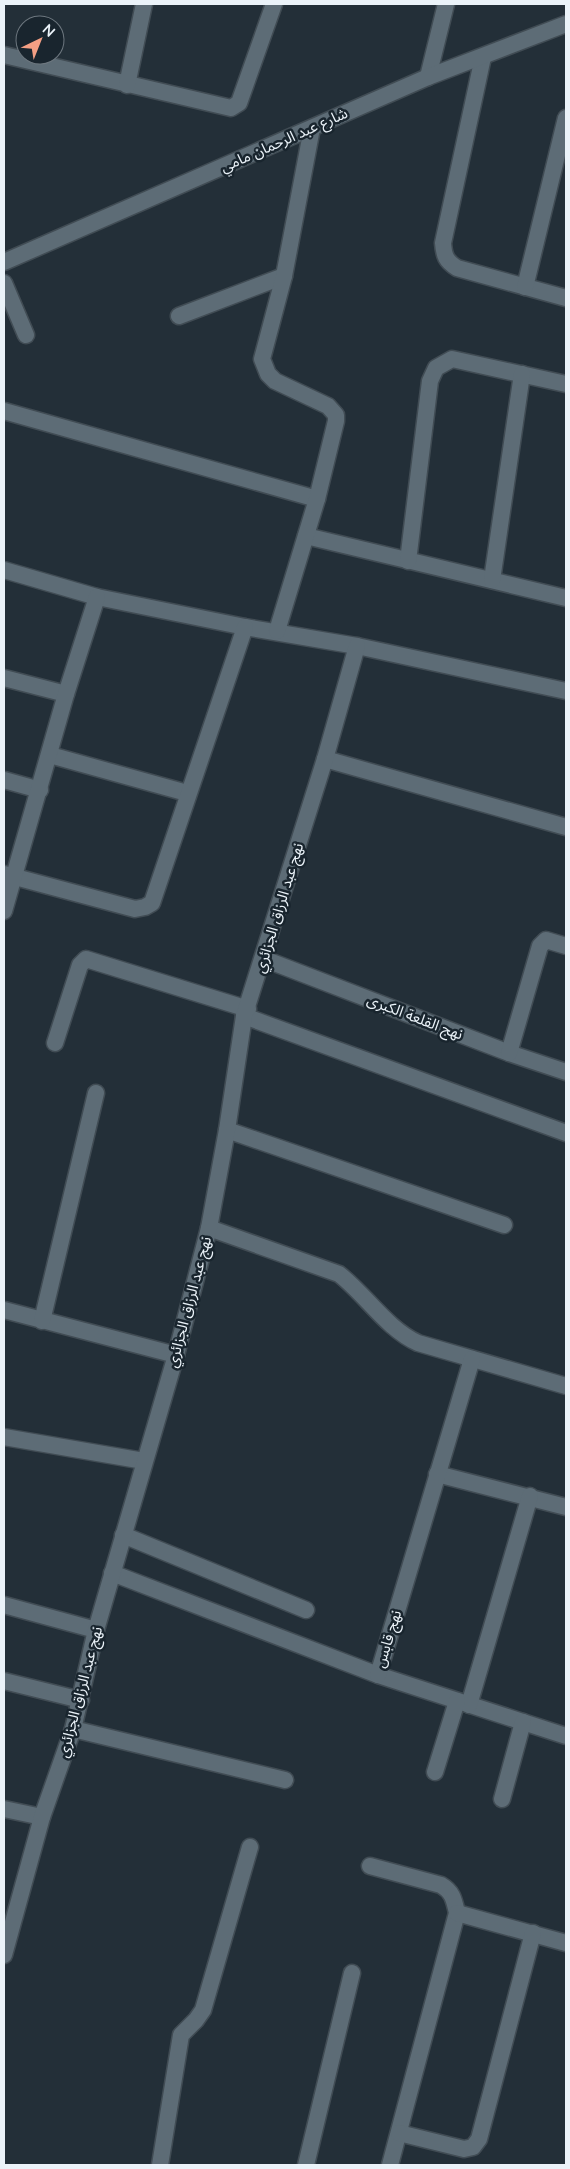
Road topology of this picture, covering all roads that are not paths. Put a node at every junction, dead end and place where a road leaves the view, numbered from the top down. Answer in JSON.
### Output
{"nodes":[{"id":1,"x":144,"y":4,"type":"edge"},
{"id":2,"x":274,"y":4,"type":"edge"},
{"id":3,"x":446,"y":4,"type":"edge"},
{"id":4,"x":566,"y":24,"type":"edge"},
{"id":5,"x":4,"y":55,"type":"edge"},
{"id":6,"x":483,"y":57,"type":"junction"},
{"id":7,"x":428,"y":77,"type":"junction"},
{"id":8,"x":127,"y":85,"type":"junction"},
{"id":9,"x":566,"y":118,"type":"edge"},
{"id":10,"x":312,"y":128,"type":"junction"},
{"id":11,"x":4,"y":262,"type":"edge"},
{"id":12,"x":284,"y":276,"type":"junction"},
{"id":13,"x":4,"y":283,"type":"edge"},
{"id":14,"x":526,"y":287,"type":"junction"},
{"id":15,"x":566,"y":298,"type":"edge"},
{"id":16,"x":179,"y":316,"type":"dead end"},
{"id":17,"x":26,"y":335,"type":"dead end"},
{"id":18,"x":522,"y":374,"type":"junction"},
{"id":19,"x":566,"y":384,"type":"edge"},
{"id":20,"x":4,"y":411,"type":"edge"},
{"id":21,"x":316,"y":499,"type":"junction"},
{"id":22,"x":306,"y":536,"type":"junction"},
{"id":23,"x":408,"y":561,"type":"junction"},
{"id":24,"x":4,"y":570,"type":"edge"},
{"id":25,"x":492,"y":580,"type":"junction"},
{"id":26,"x":97,"y":597,"type":"junction"},
{"id":27,"x":566,"y":598,"type":"edge"},
{"id":28,"x":244,"y":627,"type":"junction"},
{"id":29,"x":277,"y":631,"type":"junction"},
{"id":30,"x":357,"y":646,"type":"junction"},
{"id":31,"x":4,"y":678,"type":"edge"},
{"id":32,"x":566,"y":691,"type":"edge"},
{"id":33,"x":66,"y":694,"type":"junction"},
{"id":34,"x":50,"y":755,"type":"junction"},
{"id":35,"x":325,"y":758,"type":"junction"},
{"id":36,"x":4,"y":780,"type":"edge"},
{"id":37,"x":40,"y":790,"type":"junction"},
{"id":38,"x":187,"y":793,"type":"junction"},
{"id":39,"x":566,"y":827,"type":"edge"},
{"id":40,"x":8,"y":875,"type":"edge"},
{"id":41,"x":4,"y":911,"type":"edge"},
{"id":42,"x":566,"y":946,"type":"edge"},
{"id":43,"x":264,"y":959,"type":"junction"},
{"id":44,"x":246,"y":1012,"type":"junction"},
{"id":45,"x":55,"y":1043,"type":"dead end"},
{"id":46,"x":509,"y":1053,"type":"junction"},
{"id":47,"x":566,"y":1072,"type":"edge"},
{"id":48,"x":96,"y":1093,"type":"dead end"},
{"id":49,"x":227,"y":1130,"type":"junction"},
{"id":50,"x":566,"y":1133,"type":"edge"},
{"id":51,"x":504,"y":1225,"type":"dead end"},
{"id":52,"x":209,"y":1228,"type":"junction"},
{"id":53,"x":4,"y":1310,"type":"edge"},
{"id":54,"x":42,"y":1321,"type":"junction"},
{"id":55,"x":176,"y":1355,"type":"junction"},
{"id":56,"x":472,"y":1360,"type":"junction"},
{"id":57,"x":566,"y":1386,"type":"edge"},
{"id":58,"x":4,"y":1437,"type":"edge"},
{"id":59,"x":144,"y":1461,"type":"junction"},
{"id":60,"x":438,"y":1474,"type":"junction"},
{"id":61,"x":530,"y":1496,"type":"junction"},
{"id":62,"x":566,"y":1507,"type":"edge"},
{"id":63,"x":123,"y":1535,"type":"junction"},
{"id":64,"x":112,"y":1573,"type":"junction"},
{"id":65,"x":4,"y":1605,"type":"edge"},
{"id":66,"x":306,"y":1610,"type":"dead end"},
{"id":67,"x":96,"y":1630,"type":"junction"},
{"id":68,"x":378,"y":1675,"type":"junction"},
{"id":69,"x":4,"y":1681,"type":"edge"},
{"id":70,"x":81,"y":1700,"type":"junction"},
{"id":71,"x":463,"y":1703,"type":"junction"},
{"id":72,"x":523,"y":1722,"type":"junction"},
{"id":73,"x":73,"y":1729,"type":"junction"},
{"id":74,"x":566,"y":1736,"type":"edge"},
{"id":75,"x":435,"y":1772,"type":"dead end"},
{"id":76,"x":286,"y":1780,"type":"dead end"},
{"id":77,"x":502,"y":1799,"type":"dead end"},
{"id":78,"x":4,"y":1809,"type":"edge"},
{"id":79,"x":42,"y":1817,"type":"junction"},
{"id":80,"x":250,"y":1846,"type":"dead end"},
{"id":81,"x":370,"y":1866,"type":"dead end"},
{"id":82,"x":457,"y":1913,"type":"junction"},
{"id":83,"x":533,"y":1933,"type":"junction"},
{"id":84,"x":566,"y":1943,"type":"edge"},
{"id":85,"x":4,"y":1955,"type":"edge"},
{"id":86,"x":352,"y":1973,"type":"dead end"},
{"id":87,"x":400,"y":2133,"type":"junction"},
{"id":88,"x":160,"y":2165,"type":"edge"},
{"id":89,"x":306,"y":2165,"type":"edge"},
{"id":90,"x":390,"y":2165,"type":"edge"}],
"edges":[{"from":1,"to":8,"type":"street"},
{"from":2,"to":8,"type":"street"},
{"from":3,"to":7,"type":"street"},
{"from":4,"to":6,"type":"street","name":"شارع عبد الرحمان مامي"},
{"from":5,"to":8,"type":"street"},
{"from":6,"to":7,"type":"street","name":"شارع عبد الرحمان مامي"},
{"from":6,"to":14,"type":"street"},
{"from":7,"to":10,"type":"street","name":"شارع عبد الرحمان مامي"},
{"from":9,"to":14,"type":"street"},
{"from":10,"to":11,"type":"street","name":"شارع عبد الرحمان مامي"},
{"from":10,"to":12,"type":"street"},
{"from":12,"to":16,"type":"street"},
{"from":12,"to":21,"type":"street"},
{"from":13,"to":17,"type":"street"},
{"from":14,"to":15,"type":"street"},
{"from":18,"to":19,"type":"street"},
{"from":18,"to":23,"type":"street"},
{"from":18,"to":25,"type":"street"},
{"from":20,"to":21,"type":"street"},
{"from":21,"to":22,"type":"street"},
{"from":22,"to":23,"type":"street"},
{"from":22,"to":29,"type":"street"},
{"from":23,"to":25,"type":"street"},
{"from":24,"to":26,"type":"street"},
{"from":25,"to":27,"type":"street"},
{"from":26,"to":28,"type":"street"},
{"from":26,"to":33,"type":"street"},
{"from":28,"to":29,"type":"street"},
{"from":28,"to":38,"type":"street"},
{"from":29,"to":30,"type":"street"},
{"from":30,"to":32,"type":"street"},
{"from":30,"to":35,"type":"street","name":"نهج عبد الرزاق الجزائري"},
{"from":31,"to":33,"type":"street"},
{"from":33,"to":34,"type":"street"},
{"from":34,"to":37,"type":"street"},
{"from":34,"to":38,"type":"street"},
{"from":35,"to":39,"type":"street"},
{"from":35,"to":43,"type":"street","name":"نهج عبد الرزاق الجزائري"},
{"from":36,"to":37,"type":"street"},
{"from":37,"to":40,"type":"street"},
{"from":38,"to":40,"type":"street"},
{"from":40,"to":41,"type":"street"},
{"from":42,"to":46,"type":"street"},
{"from":43,"to":44,"type":"street","name":"نهج عبد الرزاق الجزائري"},
{"from":43,"to":46,"type":"street","name":"نهج القلعة الكبرى"},
{"from":44,"to":45,"type":"street"},
{"from":44,"to":49,"type":"street","name":"نهج عبد الرزاق الجزائري"},
{"from":44,"to":50,"type":"street"},
{"from":46,"to":47,"type":"street","name":"نهج القلعة الكبرى"},
{"from":48,"to":54,"type":"street"},
{"from":49,"to":51,"type":"street"},
{"from":49,"to":52,"type":"street","name":"نهج عبد الرزاق الجزائري"},
{"from":52,"to":55,"type":"street","name":"نهج عبد الرزاق الجزائري"},
{"from":52,"to":56,"type":"street"},
{"from":53,"to":54,"type":"street"},
{"from":54,"to":55,"type":"street"},
{"from":55,"to":59,"type":"street","name":"نهج عبد الرزاق الجزائري"},
{"from":56,"to":57,"type":"street"},
{"from":56,"to":60,"type":"street","name":"نهج قابس"},
{"from":58,"to":59,"type":"street"},
{"from":59,"to":63,"type":"street","name":"نهج عبد الرزاق الجزائري"},
{"from":60,"to":61,"type":"street"},
{"from":60,"to":68,"type":"street","name":"نهج قابس"},
{"from":61,"to":62,"type":"street"},
{"from":61,"to":71,"type":"street"},
{"from":63,"to":64,"type":"street","name":"نهج عبد الرزاق الجزائري"},
{"from":63,"to":66,"type":"street"},
{"from":64,"to":67,"type":"street","name":"نهج عبد الرزاق الجزائري"},
{"from":64,"to":68,"type":"street","name":"نهج قابس"},
{"from":65,"to":67,"type":"street"},
{"from":67,"to":70,"type":"street","name":"نهج عبد الرزاق الجزائري"},
{"from":68,"to":71,"type":"street"},
{"from":69,"to":70,"type":"street"},
{"from":70,"to":73,"type":"street","name":"نهج عبد الرزاق الجزائري"},
{"from":71,"to":72,"type":"street"},
{"from":71,"to":75,"type":"street"},
{"from":72,"to":74,"type":"street"},
{"from":72,"to":77,"type":"street"},
{"from":73,"to":76,"type":"street"},
{"from":73,"to":79,"type":"street","name":"نهج عبد الرزاق الجزائري"},
{"from":78,"to":79,"type":"street"},
{"from":79,"to":85,"type":"street","name":"نهج عبد الرزاق الجزائري"},
{"from":80,"to":88,"type":"street"},
{"from":81,"to":82,"type":"street"},
{"from":82,"to":83,"type":"street"},
{"from":82,"to":87,"type":"street"},
{"from":83,"to":84,"type":"street"},
{"from":83,"to":87,"type":"street"},
{"from":86,"to":89,"type":"street"},
{"from":87,"to":90,"type":"street"}]}
